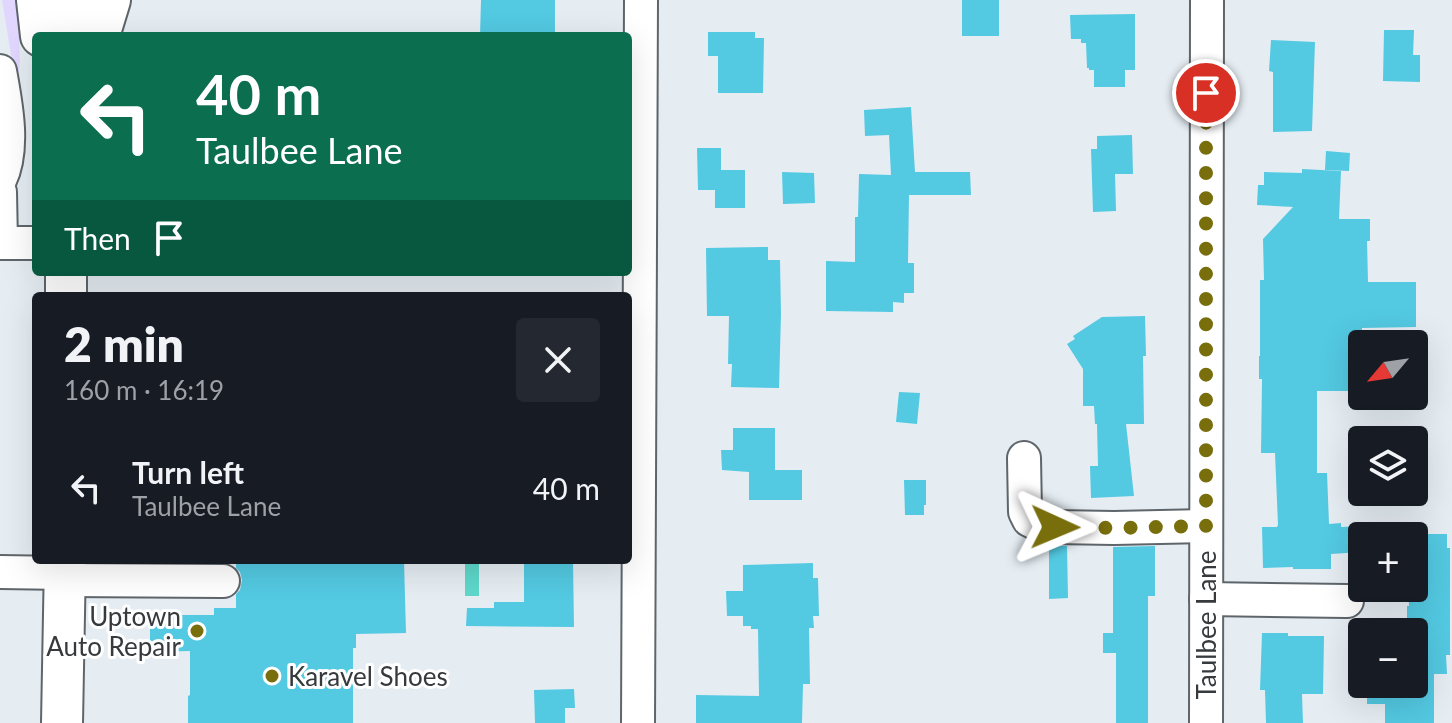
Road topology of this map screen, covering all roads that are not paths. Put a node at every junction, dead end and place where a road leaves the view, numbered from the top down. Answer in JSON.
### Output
{"nodes":[{"id":1,"x":37,"y":0,"type":"edge"},
{"id":2,"x":641,"y":0,"type":"edge"},
{"id":3,"x":1207,"y":0,"type":"edge"},
{"id":4,"x":100,"y":8,"type":"edge"},
{"id":5,"x":41,"y":32,"type":"edge"},
{"id":6,"x":71,"y":32,"type":"edge"},
{"id":7,"x":0,"y":71,"type":"edge"},
{"id":8,"x":0,"y":180,"type":"edge"},
{"id":9,"x":0,"y":192,"type":"edge"},
{"id":10,"x":0,"y":243,"type":"edge"},
{"id":11,"x":32,"y":243,"type":"edge"},
{"id":12,"x":1024,"y":458,"type":"dead end"},
{"id":13,"x":1206,"y":526,"type":"junction"},
{"id":14,"x":65,"y":571,"type":"edge"},
{"id":15,"x":0,"y":572,"type":"edge"},
{"id":16,"x":223,"y":581,"type":"dead end"},
{"id":17,"x":1206,"y":599,"type":"junction"},
{"id":18,"x":1347,"y":601,"type":"dead end"},
{"id":19,"x":62,"y":723,"type":"edge"},
{"id":20,"x":638,"y":723,"type":"edge"},
{"id":21,"x":1206,"y":723,"type":"edge"}],
"edges":[{"from":1,"to":5,"type":"main road"},
{"from":2,"to":20,"type":"street"},
{"from":3,"to":13,"type":"street","name":"Taulbee Lane"},
{"from":4,"to":6,"type":"main road"},
{"from":7,"to":8,"type":"street"},
{"from":9,"to":10,"type":"street"},
{"from":10,"to":11,"type":"street"},
{"from":12,"to":13,"type":"street"},
{"from":13,"to":17,"type":"street","name":"Taulbee Lane"},
{"from":14,"to":15,"type":"street"},
{"from":14,"to":16,"type":"street"},
{"from":14,"to":19,"type":"main road"},
{"from":17,"to":18,"type":"street"},
{"from":17,"to":21,"type":"street","name":"Taulbee Lane"}]}
